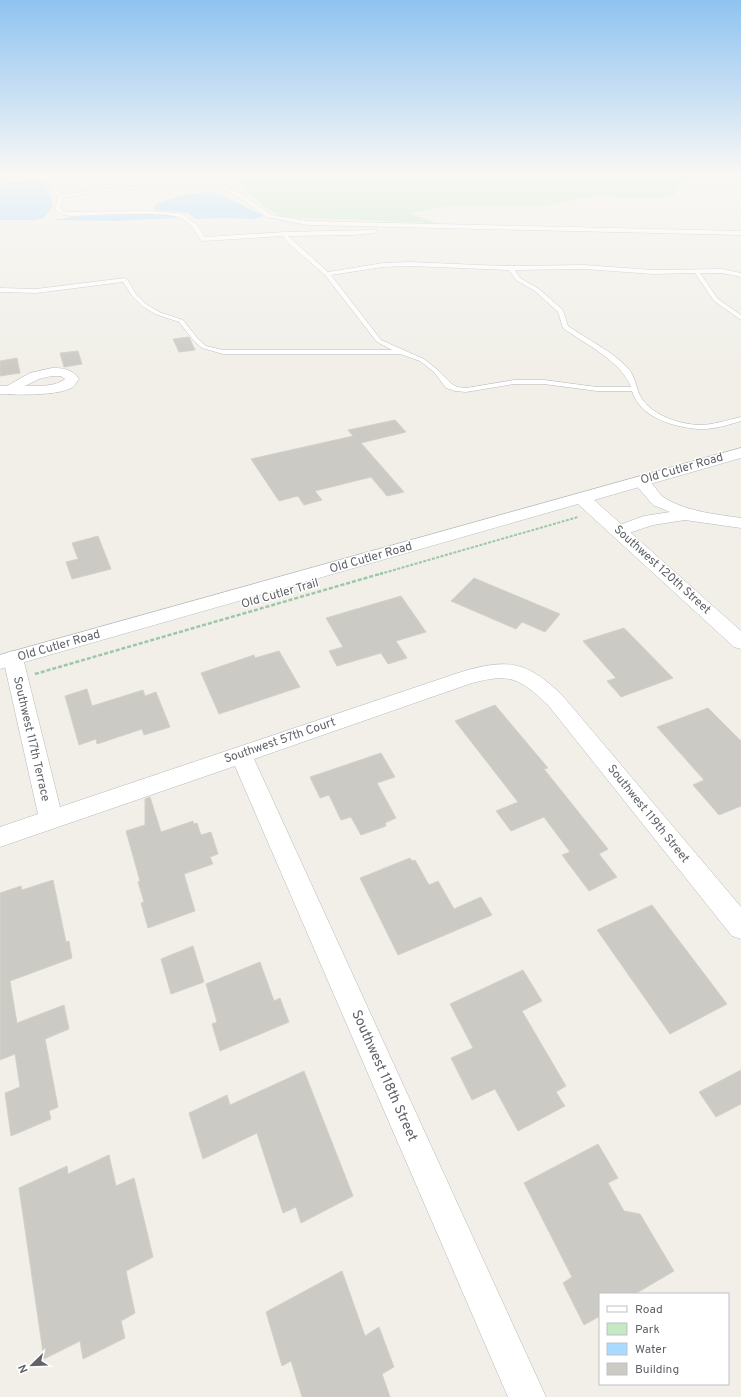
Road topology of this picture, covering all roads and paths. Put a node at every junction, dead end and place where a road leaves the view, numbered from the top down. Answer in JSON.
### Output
{"nodes":[{"id":1,"x":203,"y":238,"type":"edge"},
{"id":2,"x":223,"y":238,"type":"edge"},
{"id":3,"x":288,"y":238,"type":"edge"},
{"id":4,"x":510,"y":268,"type":"junction"},
{"id":5,"x":696,"y":272,"type":"junction"},
{"id":6,"x":327,"y":274,"type":"junction"},
{"id":7,"x":741,"y":275,"type":"edge"},
{"id":8,"x":0,"y":290,"type":"edge"},
{"id":9,"x":741,"y":318,"type":"edge"},
{"id":10,"x":401,"y":352,"type":"junction"},
{"id":11,"x":635,"y":389,"type":"junction"},
{"id":12,"x":741,"y":418,"type":"edge"},
{"id":13,"x":741,"y":453,"type":"edge"},
{"id":14,"x":641,"y":481,"type":"junction"},
{"id":15,"x":581,"y":507,"type":"junction"},
{"id":16,"x":694,"y":515,"type":"junction"},
{"id":17,"x":741,"y":523,"type":"edge"},
{"id":18,"x":620,"y":531,"type":"junction"},
{"id":19,"x":741,"y":642,"type":"edge"},
{"id":20,"x":6,"y":660,"type":"edge"},
{"id":21,"x":31,"y":675,"type":"dead end"},
{"id":22,"x":555,"y":700,"type":"joint"},
{"id":23,"x":241,"y":755,"type":"junction"},
{"id":24,"x":51,"y":820,"type":"junction"},
{"id":25,"x":0,"y":837,"type":"edge"},
{"id":26,"x":741,"y":927,"type":"edge"},
{"id":27,"x":527,"y":1397,"type":"edge"}],
"edges":[{"from":1,"to":2,"type":"lane"},
{"from":3,"to":6,"type":"lane"},
{"from":4,"to":5,"type":"lane"},
{"from":4,"to":6,"type":"lane"},
{"from":4,"to":11,"type":"lane"},
{"from":5,"to":7,"type":"lane"},
{"from":5,"to":9,"type":"lane"},
{"from":6,"to":10,"type":"lane"},
{"from":8,"to":10,"type":"lane"},
{"from":10,"to":11,"type":"lane"},
{"from":11,"to":12,"type":"lane"},
{"from":13,"to":14,"type":"main road","name":"Old Cutler Road"},
{"from":14,"to":15,"type":"main road","name":"Old Cutler Road"},
{"from":14,"to":16,"type":"street"},
{"from":15,"to":18,"type":"main road","name":"Southwest 120th Street"},
{"from":15,"to":20,"type":"main road","name":"Old Cutler Road"},
{"from":15,"to":21,"type":"path","name":"Old Cutler Trail"},
{"from":16,"to":17,"type":"street"},
{"from":16,"to":18,"type":"street"},
{"from":18,"to":19,"type":"main road","name":"Southwest 120th Street"},
{"from":20,"to":24,"type":"street","name":"Southwest 117th Terrace"},
{"from":22,"to":23,"type":"street","name":"Southwest 57th Court"},
{"from":22,"to":26,"type":"street","name":"Southwest 119th Street"},
{"from":23,"to":24,"type":"street","name":"Southwest 57th Court"},
{"from":23,"to":27,"type":"street","name":"Southwest 118th Street"},
{"from":24,"to":25,"type":"street","name":"Southwest 57th Court"}]}
